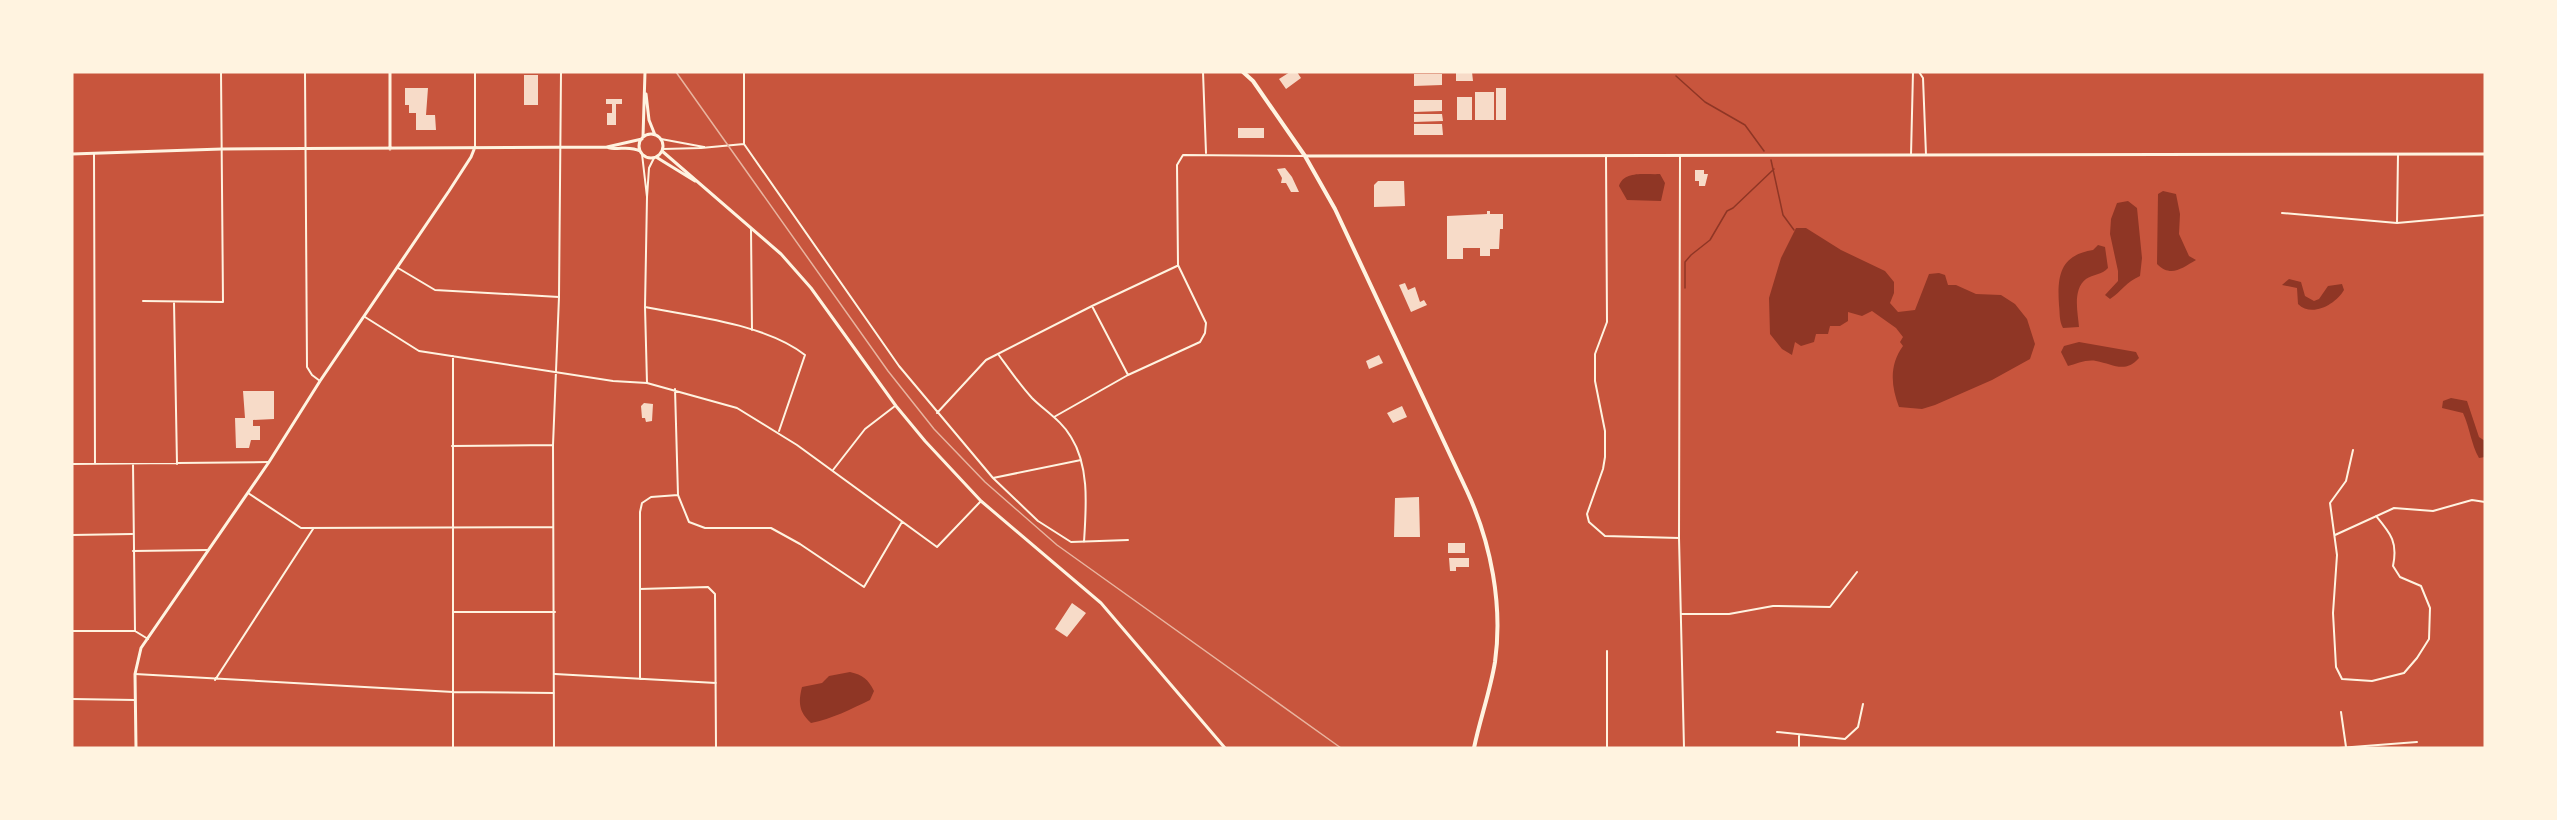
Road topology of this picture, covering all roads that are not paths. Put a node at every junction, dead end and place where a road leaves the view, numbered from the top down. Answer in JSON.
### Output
{"nodes":[{"id":1,"x":221,"y":72,"type":"edge"},
{"id":2,"x":304,"y":72,"type":"edge"},
{"id":3,"x":390,"y":72,"type":"edge"},
{"id":4,"x":475,"y":72,"type":"edge"},
{"id":5,"x":561,"y":72,"type":"edge"},
{"id":6,"x":645,"y":72,"type":"edge"},
{"id":7,"x":744,"y":72,"type":"edge"},
{"id":8,"x":1203,"y":72,"type":"edge"},
{"id":9,"x":1244,"y":72,"type":"edge"},
{"id":10,"x":1913,"y":72,"type":"edge"},
{"id":11,"x":1919,"y":72,"type":"edge"},
{"id":12,"x":646,"y":94,"type":"junction"},
{"id":13,"x":655,"y":135,"type":"junction"},
{"id":14,"x":642,"y":138,"type":"junction"},
{"id":15,"x":661,"y":139,"type":"junction"},
{"id":16,"x":744,"y":144,"type":"junction"},
{"id":17,"x":475,"y":147,"type":"junction"},
{"id":18,"x":562,"y":147,"type":"junction"},
{"id":19,"x":607,"y":147,"type":"junction"},
{"id":20,"x":704,"y":147,"type":"junction"},
{"id":21,"x":222,"y":148,"type":"junction"},
{"id":22,"x":306,"y":149,"type":"junction"},
{"id":23,"x":390,"y":149,"type":"junction"},
{"id":24,"x":663,"y":150,"type":"junction"},
{"id":25,"x":641,"y":152,"type":"junction"},
{"id":26,"x":72,"y":154,"type":"edge"},
{"id":27,"x":94,"y":154,"type":"junction"},
{"id":28,"x":1206,"y":154,"type":"junction"},
{"id":29,"x":2398,"y":154,"type":"junction"},
{"id":30,"x":2485,"y":154,"type":"edge"},
{"id":31,"x":1911,"y":155,"type":"junction"},
{"id":32,"x":1926,"y":155,"type":"junction"},
{"id":33,"x":1305,"y":156,"type":"junction"},
{"id":34,"x":1606,"y":156,"type":"junction"},
{"id":35,"x":1680,"y":156,"type":"junction"},
{"id":36,"x":655,"y":157,"type":"junction"},
{"id":37,"x":695,"y":181,"type":"junction"},
{"id":38,"x":647,"y":197,"type":"junction"},
{"id":39,"x":2282,"y":213,"type":"dead end"},
{"id":40,"x":2485,"y":215,"type":"edge"},
{"id":41,"x":2397,"y":224,"type":"junction"},
{"id":42,"x":750,"y":227,"type":"junction"},
{"id":43,"x":1178,"y":265,"type":"junction"},
{"id":44,"x":398,"y":268,"type":"junction"},
{"id":45,"x":559,"y":297,"type":"junction"},
{"id":46,"x":143,"y":302,"type":"dead end"},
{"id":47,"x":174,"y":302,"type":"junction"},
{"id":48,"x":1092,"y":306,"type":"junction"},
{"id":49,"x":645,"y":307,"type":"junction"},
{"id":50,"x":365,"y":317,"type":"junction"},
{"id":51,"x":752,"y":330,"type":"junction"},
{"id":52,"x":998,"y":354,"type":"junction"},
{"id":53,"x":453,"y":356,"type":"junction"},
{"id":54,"x":557,"y":373,"type":"junction"},
{"id":55,"x":1128,"y":375,"type":"junction"},
{"id":56,"x":320,"y":381,"type":"junction"},
{"id":57,"x":647,"y":383,"type":"junction"},
{"id":58,"x":675,"y":390,"type":"junction"},
{"id":59,"x":896,"y":406,"type":"junction"},
{"id":60,"x":937,"y":413,"type":"junction"},
{"id":61,"x":1054,"y":417,"type":"junction"},
{"id":62,"x":779,"y":432,"type":"junction"},
{"id":63,"x":553,"y":445,"type":"junction"},
{"id":64,"x":452,"y":446,"type":"junction"},
{"id":65,"x":2353,"y":450,"type":"dead end"},
{"id":66,"x":1081,"y":460,"type":"junction"},
{"id":67,"x":269,"y":462,"type":"junction"},
{"id":68,"x":72,"y":464,"type":"edge"},
{"id":69,"x":95,"y":464,"type":"junction"},
{"id":70,"x":133,"y":464,"type":"junction"},
{"id":71,"x":177,"y":464,"type":"junction"},
{"id":72,"x":833,"y":470,"type":"junction"},
{"id":73,"x":993,"y":477,"type":"junction"},
{"id":74,"x":248,"y":493,"type":"junction"},
{"id":75,"x":678,"y":495,"type":"junction"},
{"id":76,"x":981,"y":501,"type":"junction"},
{"id":77,"x":2485,"y":502,"type":"edge"},
{"id":78,"x":2376,"y":516,"type":"junction"},
{"id":79,"x":902,"y":522,"type":"junction"},
{"id":80,"x":553,"y":526,"type":"junction"},
{"id":81,"x":452,"y":527,"type":"junction"},
{"id":82,"x":314,"y":528,"type":"junction"},
{"id":83,"x":133,"y":534,"type":"junction"},
{"id":84,"x":72,"y":535,"type":"edge"},
{"id":85,"x":2335,"y":535,"type":"junction"},
{"id":86,"x":1679,"y":538,"type":"junction"},
{"id":87,"x":1128,"y":540,"type":"dead end"},
{"id":88,"x":1084,"y":542,"type":"junction"},
{"id":89,"x":208,"y":550,"type":"junction"},
{"id":90,"x":133,"y":551,"type":"junction"},
{"id":91,"x":1857,"y":572,"type":"dead end"},
{"id":92,"x":640,"y":589,"type":"junction"},
{"id":93,"x":453,"y":612,"type":"junction"},
{"id":94,"x":555,"y":612,"type":"junction"},
{"id":95,"x":1682,"y":614,"type":"junction"},
{"id":96,"x":72,"y":631,"type":"edge"},
{"id":97,"x":135,"y":631,"type":"junction"},
{"id":98,"x":148,"y":639,"type":"junction"},
{"id":99,"x":1607,"y":651,"type":"dead end"},
{"id":100,"x":135,"y":674,"type":"junction"},
{"id":101,"x":555,"y":674,"type":"junction"},
{"id":102,"x":640,"y":679,"type":"junction"},
{"id":103,"x":215,"y":680,"type":"junction"},
{"id":104,"x":716,"y":683,"type":"junction"},
{"id":105,"x":453,"y":692,"type":"junction"},
{"id":106,"x":555,"y":693,"type":"junction"},
{"id":107,"x":72,"y":699,"type":"edge"},
{"id":108,"x":136,"y":700,"type":"junction"},
{"id":109,"x":1863,"y":704,"type":"dead end"},
{"id":110,"x":2341,"y":712,"type":"dead end"},
{"id":111,"x":1777,"y":732,"type":"dead end"},
{"id":112,"x":1798,"y":735,"type":"junction"},
{"id":113,"x":2417,"y":742,"type":"dead end"},
{"id":114,"x":2346,"y":747,"type":"edge"},
{"id":115,"x":136,"y":748,"type":"edge"},
{"id":116,"x":453,"y":748,"type":"edge"},
{"id":117,"x":554,"y":748,"type":"edge"},
{"id":118,"x":716,"y":748,"type":"edge"},
{"id":119,"x":1225,"y":748,"type":"edge"},
{"id":120,"x":1474,"y":748,"type":"edge"},
{"id":121,"x":1606,"y":748,"type":"edge"},
{"id":122,"x":1684,"y":748,"type":"edge"},
{"id":123,"x":1799,"y":748,"type":"edge"},
{"id":124,"x":2339,"y":748,"type":"edge"}],
"edges":[{"from":1,"to":21,"type":"street"},
{"from":2,"to":22,"type":"street"},
{"from":3,"to":23,"type":"street"},
{"from":4,"to":17,"type":"street"},
{"from":5,"to":18,"type":"street"},
{"from":6,"to":12,"type":"street"},
{"from":7,"to":16,"type":"street"},
{"from":8,"to":28,"type":"street"},
{"from":9,"to":33,"type":"main road"},
{"from":10,"to":31,"type":"street"},
{"from":11,"to":32,"type":"street"},
{"from":12,"to":13,"type":"street"},
{"from":12,"to":14,"type":"street"},
{"from":13,"to":14,"type":"street"},
{"from":13,"to":15,"type":"street"},
{"from":14,"to":19,"type":"street"},
{"from":14,"to":25,"type":"street"},
{"from":15,"to":20,"type":"street"},
{"from":15,"to":24,"type":"street"},
{"from":16,"to":20,"type":"street"},
{"from":16,"to":60,"type":"street"},
{"from":17,"to":18,"type":"street"},
{"from":17,"to":23,"type":"street"},
{"from":17,"to":44,"type":"street"},
{"from":18,"to":19,"type":"street"},
{"from":18,"to":45,"type":"street"},
{"from":19,"to":25,"type":"street"},
{"from":20,"to":24,"type":"street"},
{"from":21,"to":22,"type":"street"},
{"from":21,"to":27,"type":"street"},
{"from":21,"to":47,"type":"street"},
{"from":22,"to":23,"type":"street"},
{"from":22,"to":56,"type":"street"},
{"from":24,"to":36,"type":"street"},
{"from":24,"to":37,"type":"street"},
{"from":25,"to":36,"type":"street"},
{"from":25,"to":38,"type":"street"},
{"from":26,"to":27,"type":"street"},
{"from":27,"to":69,"type":"street"},
{"from":28,"to":33,"type":"street"},
{"from":28,"to":43,"type":"street"},
{"from":29,"to":30,"type":"street"},
{"from":29,"to":32,"type":"street"},
{"from":29,"to":41,"type":"street"},
{"from":31,"to":32,"type":"street"},
{"from":31,"to":35,"type":"street"},
{"from":33,"to":34,"type":"street"},
{"from":33,"to":120,"type":"main road"},
{"from":34,"to":35,"type":"street"},
{"from":34,"to":86,"type":"street"},
{"from":35,"to":86,"type":"street"},
{"from":36,"to":37,"type":"street"},
{"from":36,"to":38,"type":"street"},
{"from":37,"to":42,"type":"street"},
{"from":38,"to":49,"type":"street"},
{"from":39,"to":41,"type":"street"},
{"from":40,"to":41,"type":"street"},
{"from":42,"to":51,"type":"street"},
{"from":42,"to":59,"type":"street"},
{"from":43,"to":48,"type":"street"},
{"from":43,"to":55,"type":"street"},
{"from":44,"to":45,"type":"street"},
{"from":44,"to":50,"type":"street"},
{"from":45,"to":54,"type":"street"},
{"from":46,"to":47,"type":"street"},
{"from":47,"to":71,"type":"street"},
{"from":48,"to":52,"type":"street"},
{"from":48,"to":55,"type":"street"},
{"from":49,"to":51,"type":"street"},
{"from":49,"to":57,"type":"street"},
{"from":50,"to":53,"type":"street"},
{"from":50,"to":56,"type":"street"},
{"from":51,"to":62,"type":"street"},
{"from":52,"to":60,"type":"street"},
{"from":52,"to":61,"type":"street"},
{"from":53,"to":54,"type":"street"},
{"from":53,"to":64,"type":"street"},
{"from":54,"to":57,"type":"street"},
{"from":54,"to":63,"type":"street"},
{"from":55,"to":61,"type":"street"},
{"from":56,"to":67,"type":"street"},
{"from":57,"to":58,"type":"street"},
{"from":58,"to":62,"type":"street"},
{"from":58,"to":75,"type":"street"},
{"from":59,"to":72,"type":"street"},
{"from":59,"to":76,"type":"street"},
{"from":60,"to":73,"type":"street"},
{"from":61,"to":66,"type":"street"},
{"from":62,"to":72,"type":"street"},
{"from":63,"to":64,"type":"street"},
{"from":63,"to":80,"type":"street"},
{"from":64,"to":81,"type":"street"},
{"from":65,"to":85,"type":"street"},
{"from":66,"to":73,"type":"street"},
{"from":66,"to":88,"type":"street"},
{"from":67,"to":71,"type":"street"},
{"from":67,"to":74,"type":"street"},
{"from":68,"to":69,"type":"street"},
{"from":69,"to":70,"type":"street"},
{"from":70,"to":71,"type":"street"},
{"from":70,"to":83,"type":"street"},
{"from":72,"to":79,"type":"street"},
{"from":73,"to":88,"type":"street"},
{"from":74,"to":82,"type":"street"},
{"from":74,"to":89,"type":"street"},
{"from":75,"to":79,"type":"street"},
{"from":75,"to":92,"type":"street"},
{"from":76,"to":79,"type":"street"},
{"from":76,"to":119,"type":"street"},
{"from":77,"to":78,"type":"street"},
{"from":78,"to":85,"type":"street"},
{"from":78,"to":85,"type":"street"},
{"from":80,"to":81,"type":"street"},
{"from":80,"to":94,"type":"street"},
{"from":81,"to":82,"type":"street"},
{"from":81,"to":93,"type":"street"},
{"from":82,"to":103,"type":"street"},
{"from":83,"to":84,"type":"street"},
{"from":83,"to":90,"type":"street"},
{"from":86,"to":95,"type":"street"},
{"from":87,"to":88,"type":"street"},
{"from":89,"to":90,"type":"street"},
{"from":89,"to":98,"type":"street"},
{"from":90,"to":97,"type":"street"},
{"from":91,"to":95,"type":"street"},
{"from":92,"to":102,"type":"street"},
{"from":92,"to":104,"type":"street"},
{"from":93,"to":94,"type":"street"},
{"from":93,"to":105,"type":"street"},
{"from":94,"to":101,"type":"street"},
{"from":95,"to":122,"type":"street"},
{"from":96,"to":97,"type":"street"},
{"from":97,"to":98,"type":"street"},
{"from":98,"to":100,"type":"street"},
{"from":99,"to":121,"type":"street"},
{"from":100,"to":103,"type":"street"},
{"from":100,"to":108,"type":"street"},
{"from":101,"to":102,"type":"street"},
{"from":101,"to":106,"type":"street"},
{"from":102,"to":104,"type":"street"},
{"from":103,"to":105,"type":"street"},
{"from":104,"to":118,"type":"street"},
{"from":105,"to":106,"type":"street"},
{"from":105,"to":116,"type":"street"},
{"from":106,"to":117,"type":"street"},
{"from":107,"to":108,"type":"street"},
{"from":108,"to":115,"type":"street"},
{"from":109,"to":112,"type":"street"},
{"from":110,"to":114,"type":"street"},
{"from":111,"to":112,"type":"street"},
{"from":112,"to":123,"type":"street"},
{"from":113,"to":114,"type":"street"},
{"from":114,"to":124,"type":"street"}]}
